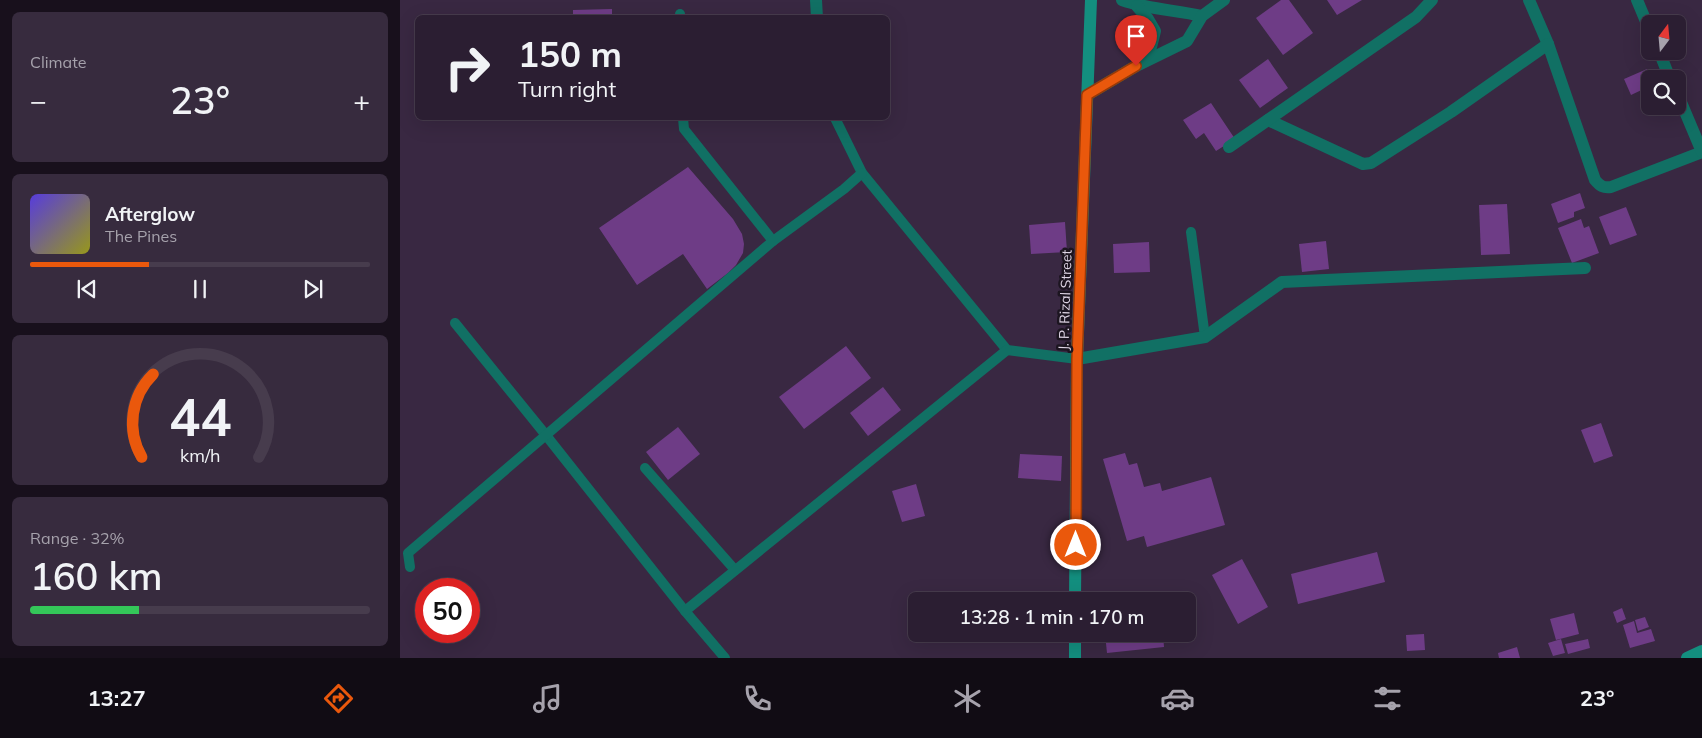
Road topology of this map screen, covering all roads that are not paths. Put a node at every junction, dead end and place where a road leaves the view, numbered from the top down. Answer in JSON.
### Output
{"nodes":[{"id":1,"x":816,"y":0,"type":"edge"},
{"id":2,"x":1091,"y":0,"type":"edge"},
{"id":3,"x":1122,"y":0,"type":"edge"},
{"id":4,"x":1224,"y":0,"type":"edge"},
{"id":5,"x":1432,"y":0,"type":"edge"},
{"id":6,"x":1529,"y":0,"type":"edge"},
{"id":7,"x":1637,"y":0,"type":"edge"},
{"id":8,"x":1137,"y":6,"type":"junction"},
{"id":9,"x":817,"y":15,"type":"edge"},
{"id":10,"x":1643,"y":15,"type":"edge"},
{"id":11,"x":1202,"y":16,"type":"junction"},
{"id":12,"x":1548,"y":44,"type":"junction"},
{"id":13,"x":1136,"y":66,"type":"junction"},
{"id":14,"x":1087,"y":95,"type":"junction"},
{"id":15,"x":1686,"y":114,"type":"edge"},
{"id":16,"x":683,"y":120,"type":"edge"},
{"id":17,"x":836,"y":120,"type":"edge"},
{"id":18,"x":1268,"y":120,"type":"junction"},
{"id":19,"x":1229,"y":147,"type":"dead end"},
{"id":20,"x":1702,"y":152,"type":"edge"},
{"id":21,"x":862,"y":173,"type":"junction"},
{"id":22,"x":1191,"y":232,"type":"dead end"},
{"id":23,"x":773,"y":241,"type":"junction"},
{"id":24,"x":1585,"y":268,"type":"dead end"},
{"id":25,"x":455,"y":323,"type":"dead end"},
{"id":26,"x":1205,"y":337,"type":"junction"},
{"id":27,"x":1007,"y":350,"type":"junction"},
{"id":28,"x":1077,"y":359,"type":"junction"},
{"id":29,"x":545,"y":434,"type":"junction"},
{"id":30,"x":645,"y":468,"type":"dead end"},
{"id":31,"x":410,"y":567,"type":"dead end"},
{"id":32,"x":735,"y":570,"type":"junction"},
{"id":33,"x":1076,"y":592,"type":"edge"},
{"id":34,"x":684,"y":611,"type":"junction"},
{"id":35,"x":1075,"y":642,"type":"edge"},
{"id":36,"x":1702,"y":651,"type":"edge"},
{"id":37,"x":725,"y":658,"type":"edge"},
{"id":38,"x":1075,"y":658,"type":"edge"},
{"id":39,"x":1687,"y":658,"type":"edge"}],
"edges":[{"from":1,"to":9,"type":"street"},
{"from":2,"to":14,"type":"main road","name":"J. P. Rizal Street"},
{"from":3,"to":8,"type":"street"},
{"from":4,"to":11,"type":"street"},
{"from":5,"to":18,"type":"street"},
{"from":6,"to":12,"type":"street"},
{"from":7,"to":10,"type":"street"},
{"from":8,"to":11,"type":"street"},
{"from":8,"to":13,"type":"street"},
{"from":11,"to":13,"type":"street"},
{"from":12,"to":18,"type":"street"},
{"from":12,"to":20,"type":"street"},
{"from":13,"to":14,"type":"street"},
{"from":14,"to":28,"type":"main road","name":"J. P. Rizal Street"},
{"from":15,"to":20,"type":"street"},
{"from":16,"to":23,"type":"lane"},
{"from":17,"to":21,"type":"lane"},
{"from":18,"to":19,"type":"street"},
{"from":21,"to":23,"type":"lane"},
{"from":21,"to":27,"type":"lane"},
{"from":22,"to":26,"type":"lane"},
{"from":23,"to":29,"type":"lane"},
{"from":24,"to":26,"type":"street"},
{"from":25,"to":29,"type":"lane"},
{"from":26,"to":28,"type":"street"},
{"from":27,"to":28,"type":"lane"},
{"from":27,"to":32,"type":"lane"},
{"from":28,"to":33,"type":"main road","name":"J. P. Rizal Street"},
{"from":29,"to":31,"type":"lane"},
{"from":29,"to":34,"type":"lane"},
{"from":30,"to":32,"type":"lane"},
{"from":32,"to":34,"type":"lane"},
{"from":34,"to":37,"type":"lane"},
{"from":35,"to":38,"type":"main road"},
{"from":36,"to":39,"type":"main road"}]}
